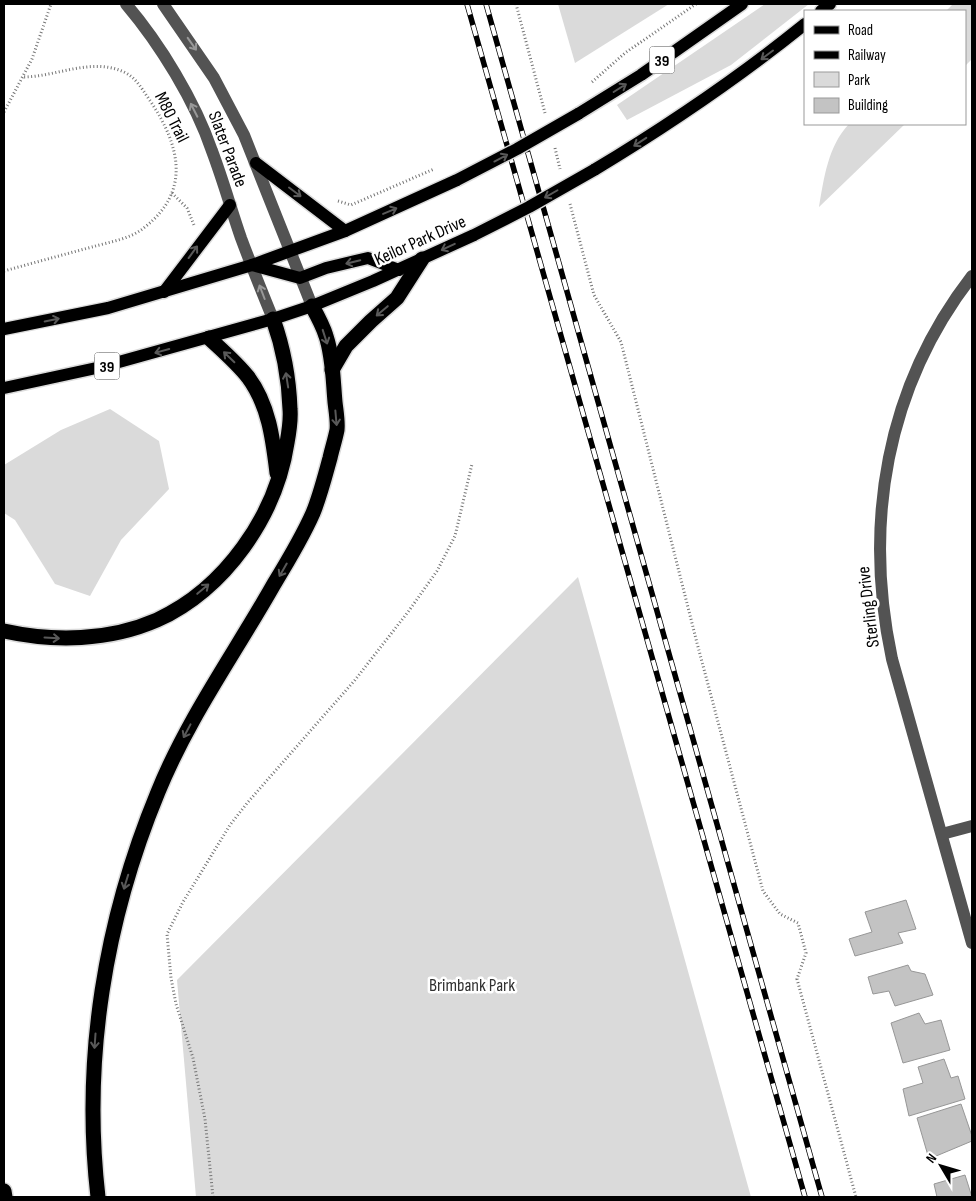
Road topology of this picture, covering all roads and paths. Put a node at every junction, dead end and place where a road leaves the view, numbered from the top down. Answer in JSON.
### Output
{"nodes":[{"id":1,"x":51,"y":4,"type":"edge"},
{"id":2,"x":126,"y":4,"type":"edge"},
{"id":3,"x":163,"y":4,"type":"edge"},
{"id":4,"x":516,"y":4,"type":"edge"},
{"id":5,"x":696,"y":4,"type":"edge"},
{"id":6,"x":742,"y":4,"type":"edge"},
{"id":7,"x":804,"y":25,"type":"edge"},
{"id":8,"x":23,"y":77,"type":"junction"},
{"id":9,"x":588,"y":86,"type":"dead end"},
{"id":10,"x":4,"y":112,"type":"edge"},
{"id":11,"x":546,"y":117,"type":"dead end"},
{"id":12,"x":554,"y":145,"type":"dead end"},
{"id":13,"x":256,"y":163,"type":"junction"},
{"id":14,"x":438,"y":167,"type":"dead end"},
{"id":15,"x":561,"y":173,"type":"dead end"},
{"id":16,"x":329,"y":197,"type":"dead end"},
{"id":17,"x":569,"y":201,"type":"dead end"},
{"id":18,"x":230,"y":205,"type":"junction"},
{"id":19,"x":345,"y":231,"type":"junction"},
{"id":20,"x":290,"y":252,"type":"junction"},
{"id":21,"x":422,"y":259,"type":"junction"},
{"id":22,"x":252,"y":265,"type":"junction"},
{"id":23,"x":399,"y":270,"type":"junction"},
{"id":24,"x":4,"y":272,"type":"edge"},
{"id":25,"x":972,"y":276,"type":"edge"},
{"id":26,"x":300,"y":278,"type":"junction"},
{"id":27,"x":164,"y":292,"type":"junction"},
{"id":28,"x":312,"y":306,"type":"junction"},
{"id":29,"x":273,"y":320,"type":"junction"},
{"id":30,"x":4,"y":329,"type":"edge"},
{"id":31,"x":210,"y":338,"type":"junction"},
{"id":32,"x":332,"y":370,"type":"junction"},
{"id":33,"x":4,"y":388,"type":"edge"},
{"id":34,"x":472,"y":464,"type":"dead end"},
{"id":35,"x":278,"y":480,"type":"junction"},
{"id":36,"x":4,"y":631,"type":"edge"},
{"id":37,"x":972,"y":826,"type":"edge"},
{"id":38,"x":942,"y":834,"type":"junction"},
{"id":39,"x":972,"y":943,"type":"edge"},
{"id":40,"x":4,"y":1191,"type":"edge"},
{"id":41,"x":5,"y":1197,"type":"edge"},
{"id":42,"x":98,"y":1197,"type":"edge"},
{"id":43,"x":213,"y":1197,"type":"edge"},
{"id":44,"x":856,"y":1197,"type":"edge"}],
"edges":[{"from":1,"to":8,"type":"path"},
{"from":18,"to":2,"type":"street","name":"Slater Parade","one_way":true},
{"from":3,"to":13,"type":"street","name":"Slater Parade","one_way":true},
{"from":4,"to":11,"type":"path"},
{"from":5,"to":9,"type":"path"},
{"from":19,"to":6,"type":"main road","number":"39","one_way":true,"bridge":true},
{"from":7,"to":21,"type":"main road","name":"Keilor Park Drive","number":"39","one_way":true,"bridge":true},
{"from":8,"to":10,"type":"path"},
{"from":8,"to":24,"type":"path","name":"M80 Trail"},
{"from":12,"to":15,"type":"path"},
{"from":13,"to":19,"type":"main road","one_way":true},
{"from":13,"to":20,"type":"street","name":"Slater Parade"},
{"from":14,"to":16,"type":"path"},
{"from":17,"to":44,"type":"path"},
{"from":18,"to":22,"type":"street","name":"Slater Parade"},
{"from":27,"to":18,"type":"main road","one_way":true},
{"from":19,"to":20,"type":"main road","number":"39"},
{"from":20,"to":22,"type":"main road","number":"39"},
{"from":20,"to":26,"type":"street","name":"Slater Parade"},
{"from":21,"to":23,"type":"main road","name":"Keilor Park Drive","number":"39"},
{"from":21,"to":32,"type":"highway","one_way":true},
{"from":22,"to":26,"type":"main road"},
{"from":22,"to":27,"type":"main road","number":"39"},
{"from":29,"to":22,"type":"street","name":"Slater Parade","one_way":true},
{"from":23,"to":26,"type":"main road","one_way":true},
{"from":23,"to":28,"type":"main road","name":"Keilor Park Drive","number":"39"},
{"from":25,"to":38,"type":"street","name":"Sterling Drive"},
{"from":26,"to":28,"type":"street","name":"Slater Parade"},
{"from":30,"to":27,"type":"main road","number":"39","one_way":true},
{"from":28,"to":29,"type":"main road","name":"Keilor Park Drive","number":"39"},
{"from":28,"to":32,"type":"highway","one_way":true},
{"from":29,"to":31,"type":"main road","name":"Keilor Park Drive","number":"39"},
{"from":35,"to":29,"type":"highway","one_way":true},
{"from":31,"to":33,"type":"main road","name":"Keilor Park Drive","number":"39","one_way":true},
{"from":35,"to":31,"type":"highway","one_way":true},
{"from":32,"to":42,"type":"highway","one_way":true},
{"from":34,"to":43,"type":"path"},
{"from":36,"to":35,"type":"highway","one_way":true},
{"from":37,"to":38,"type":"street"},
{"from":38,"to":39,"type":"street","name":"Sterling Drive"},
{"from":40,"to":41,"type":"highway"}]}
